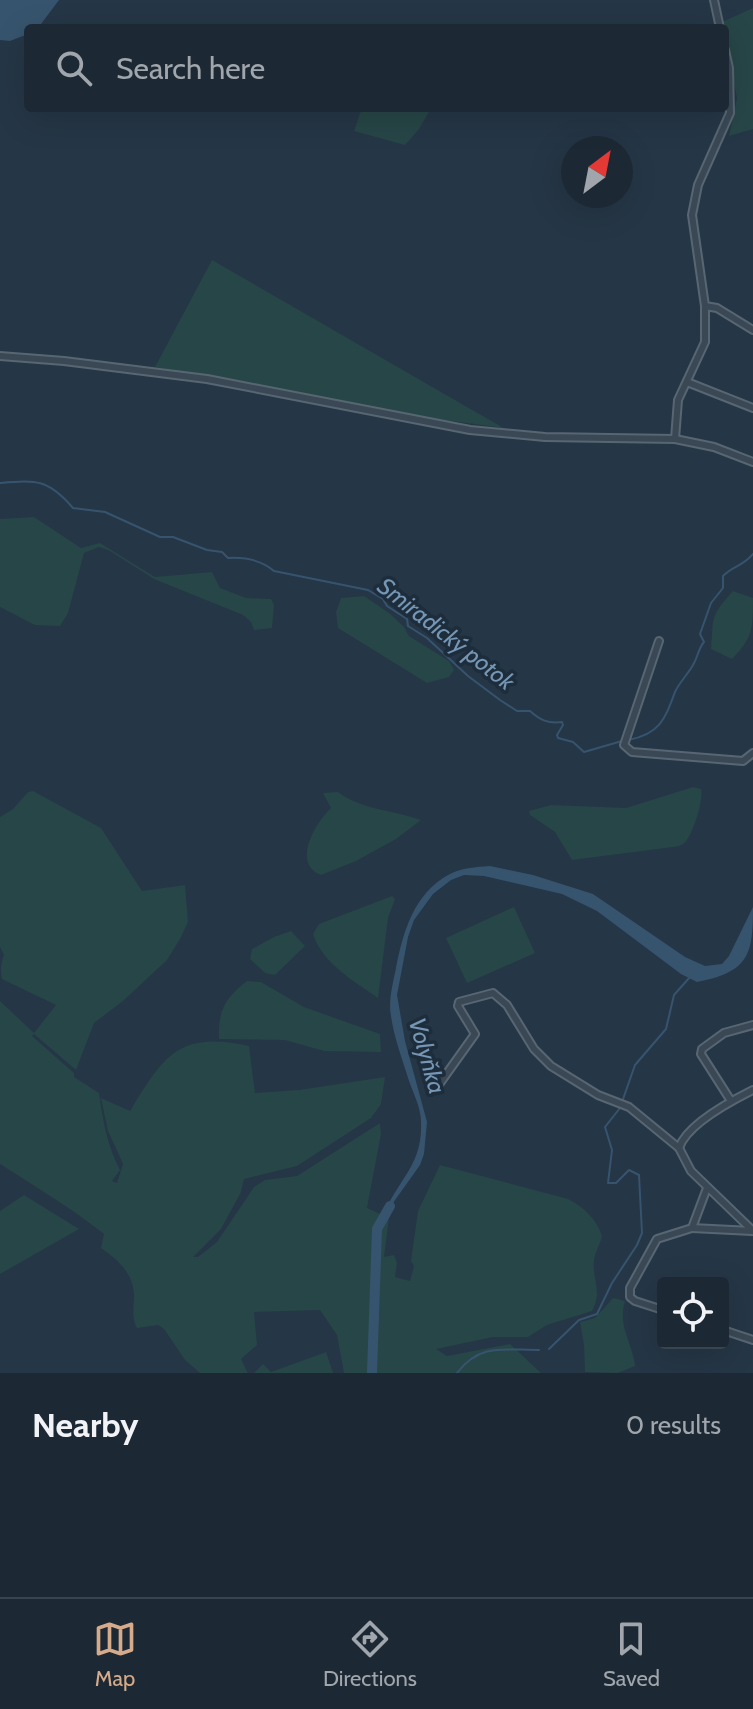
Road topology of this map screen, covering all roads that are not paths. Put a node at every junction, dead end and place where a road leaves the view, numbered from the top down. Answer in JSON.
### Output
{"nodes":[{"id":1,"x":714,"y":0,"type":"edge"},
{"id":2,"x":719,"y":24,"type":"edge"},
{"id":3,"x":729,"y":68,"type":"edge"},
{"id":4,"x":705,"y":306,"type":"junction"},
{"id":5,"x":753,"y":330,"type":"edge"},
{"id":6,"x":0,"y":356,"type":"edge"},
{"id":7,"x":687,"y":382,"type":"junction"},
{"id":8,"x":753,"y":408,"type":"edge"},
{"id":9,"x":675,"y":439,"type":"junction"},
{"id":10,"x":753,"y":462,"type":"edge"},
{"id":11,"x":659,"y":641,"type":"dead end"},
{"id":12,"x":753,"y":753,"type":"edge"},
{"id":13,"x":753,"y":1025,"type":"edge"},
{"id":14,"x":435,"y":1090,"type":"dead end"},
{"id":15,"x":753,"y":1090,"type":"edge"},
{"id":16,"x":731,"y":1101,"type":"junction"},
{"id":17,"x":679,"y":1148,"type":"junction"},
{"id":18,"x":707,"y":1188,"type":"junction"},
{"id":19,"x":692,"y":1228,"type":"junction"},
{"id":20,"x":753,"y":1231,"type":"edge"},
{"id":21,"x":657,"y":1308,"type":"edge"},
{"id":22,"x":729,"y":1332,"type":"edge"},
{"id":23,"x":753,"y":1340,"type":"edge"}],
"edges":[{"from":1,"to":2,"type":"street"},
{"from":3,"to":4,"type":"street"},
{"from":4,"to":5,"type":"street"},
{"from":4,"to":7,"type":"street"},
{"from":6,"to":9,"type":"street"},
{"from":7,"to":8,"type":"street"},
{"from":7,"to":9,"type":"street"},
{"from":9,"to":10,"type":"street"},
{"from":11,"to":12,"type":"street"},
{"from":13,"to":16,"type":"street"},
{"from":14,"to":17,"type":"street"},
{"from":15,"to":16,"type":"street"},
{"from":16,"to":17,"type":"street"},
{"from":17,"to":18,"type":"street"},
{"from":18,"to":19,"type":"street"},
{"from":18,"to":20,"type":"street"},
{"from":19,"to":20,"type":"street"},
{"from":19,"to":21,"type":"street"},
{"from":22,"to":23,"type":"street"}]}
